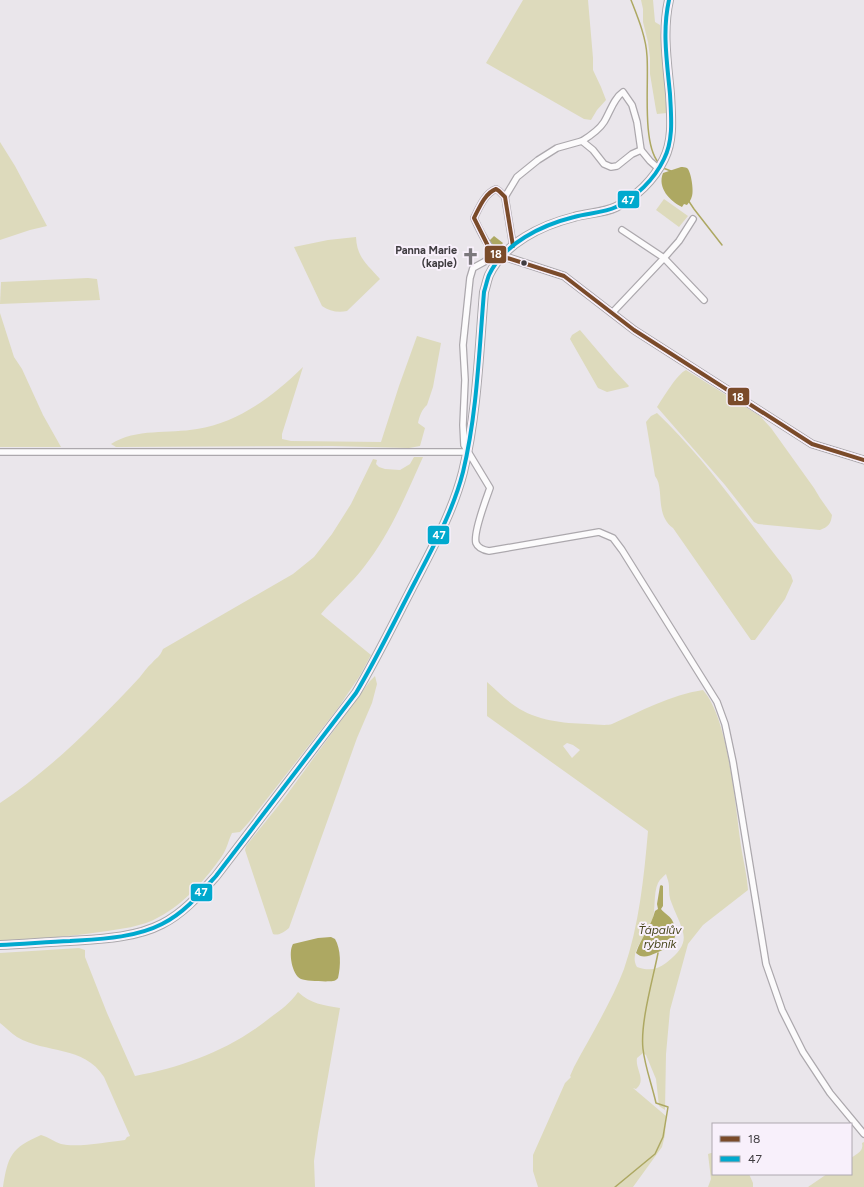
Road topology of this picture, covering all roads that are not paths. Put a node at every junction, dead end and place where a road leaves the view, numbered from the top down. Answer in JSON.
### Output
{"nodes":[{"id":1,"x":669,"y":0,"type":"edge"},
{"id":2,"x":582,"y":141,"type":"junction"},
{"id":3,"x":641,"y":150,"type":"junction"},
{"id":4,"x":659,"y":169,"type":"junction"},
{"id":5,"x":505,"y":197,"type":"junction"},
{"id":6,"x":693,"y":219,"type":"dead end"},
{"id":7,"x":622,"y":230,"type":"dead end"},
{"id":8,"x":513,"y":246,"type":"junction"},
{"id":9,"x":499,"y":255,"type":"junction"},
{"id":10,"x":664,"y":258,"type":"junction"},
{"id":11,"x":704,"y":300,"type":"dead end"},
{"id":12,"x":612,"y":313,"type":"junction"},
{"id":13,"x":0,"y":452,"type":"edge"},
{"id":14,"x":467,"y":452,"type":"junction"},
{"id":15,"x":864,"y":460,"type":"edge"},
{"id":16,"x":0,"y":945,"type":"edge"},
{"id":17,"x":864,"y":1134,"type":"edge"}],
"edges":[{"from":1,"to":4,"type":"main road"},
{"from":2,"to":3,"type":"street"},
{"from":2,"to":3,"type":"street"},
{"from":2,"to":5,"type":"street"},
{"from":3,"to":4,"type":"street"},
{"from":4,"to":8,"type":"main road"},
{"from":5,"to":8,"type":"street"},
{"from":5,"to":9,"type":"street"},
{"from":6,"to":10,"type":"street"},
{"from":7,"to":10,"type":"street"},
{"from":8,"to":9,"type":"main road"},
{"from":9,"to":12,"type":"street"},
{"from":9,"to":14,"type":"main road"},
{"from":9,"to":14,"type":"street"},
{"from":10,"to":11,"type":"street"},
{"from":10,"to":12,"type":"street"},
{"from":12,"to":15,"type":"street"},
{"from":13,"to":14,"type":"street"},
{"from":14,"to":16,"type":"main road"},
{"from":14,"to":17,"type":"street"}]}
